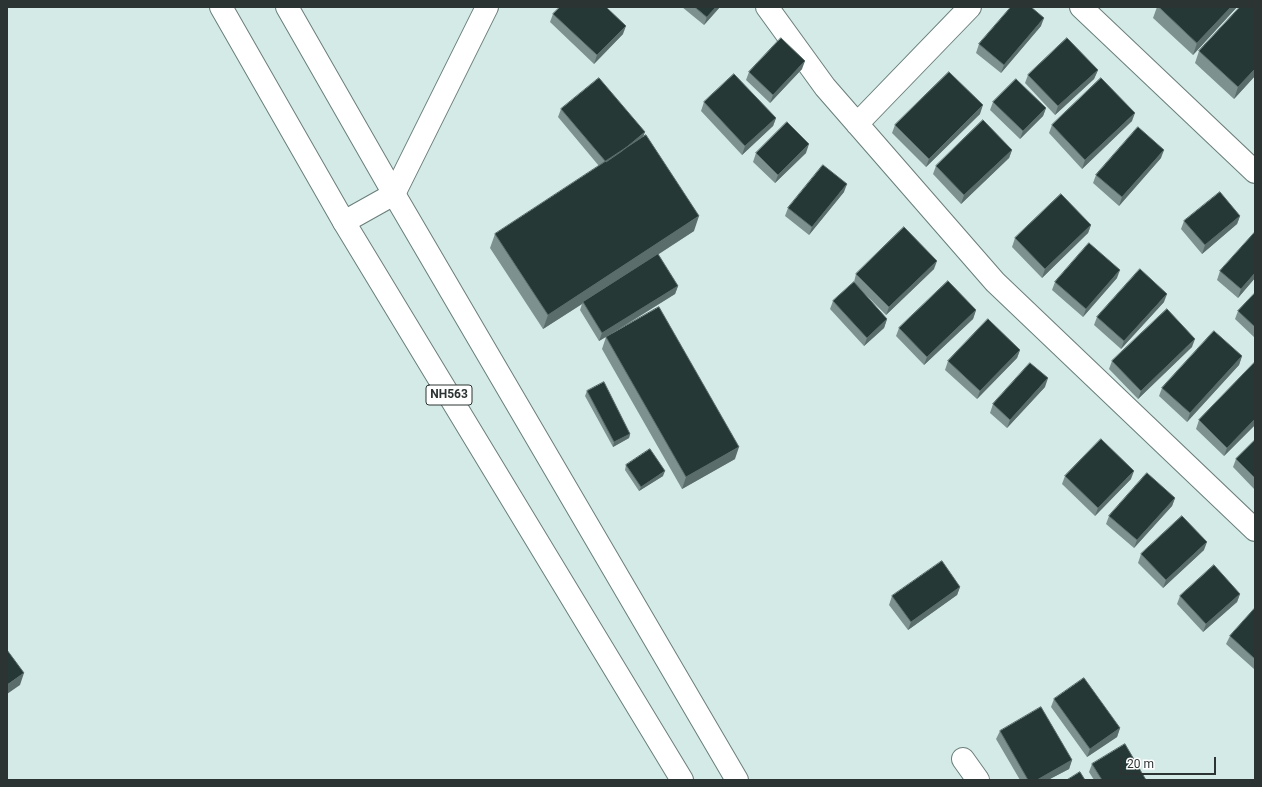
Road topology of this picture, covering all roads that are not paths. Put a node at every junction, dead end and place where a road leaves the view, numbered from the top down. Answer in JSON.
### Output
{"nodes":[{"id":1,"x":221,"y":7,"type":"edge"},
{"id":2,"x":288,"y":7,"type":"edge"},
{"id":3,"x":487,"y":7,"type":"edge"},
{"id":4,"x":767,"y":7,"type":"edge"},
{"id":5,"x":970,"y":7,"type":"edge"},
{"id":6,"x":1081,"y":7,"type":"edge"},
{"id":7,"x":857,"y":124,"type":"junction"},
{"id":8,"x":1255,"y":172,"type":"edge"},
{"id":9,"x":394,"y":194,"type":"junction"},
{"id":10,"x":344,"y":222,"type":"junction"},
{"id":11,"x":1255,"y":530,"type":"edge"},
{"id":12,"x":963,"y":759,"type":"dead end"},
{"id":13,"x":682,"y":780,"type":"edge"},
{"id":14,"x":737,"y":780,"type":"edge"},
{"id":15,"x":978,"y":780,"type":"edge"}],
"edges":[{"from":1,"to":10,"type":"main road","number":"NH563"},
{"from":2,"to":9,"type":"main road"},
{"from":3,"to":9,"type":"main road"},
{"from":4,"to":7,"type":"main road"},
{"from":5,"to":7,"type":"main road"},
{"from":6,"to":8,"type":"main road"},
{"from":7,"to":11,"type":"main road"},
{"from":9,"to":10,"type":"main road"},
{"from":9,"to":14,"type":"main road"},
{"from":10,"to":13,"type":"main road","number":"NH563"},
{"from":12,"to":15,"type":"main road"}]}
